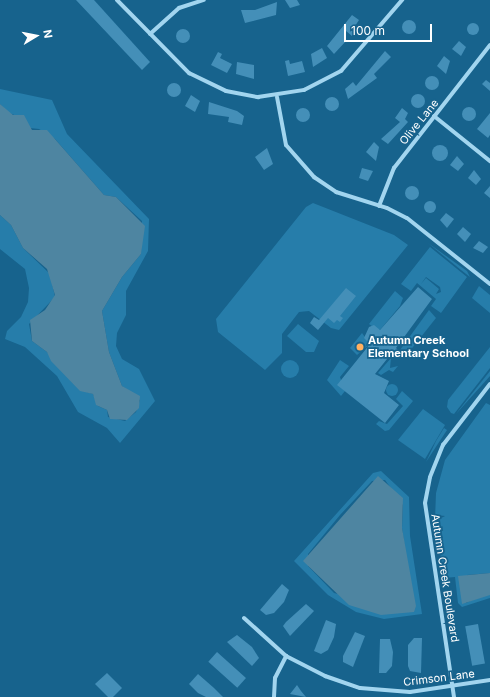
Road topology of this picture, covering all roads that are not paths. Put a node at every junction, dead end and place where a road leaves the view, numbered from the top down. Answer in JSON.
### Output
{"nodes":[{"id":1,"x":117,"y":0,"type":"edge"},
{"id":2,"x":204,"y":0,"type":"edge"},
{"id":3,"x":402,"y":0,"type":"edge"},
{"id":4,"x":150,"y":34,"type":"junction"},
{"id":5,"x":490,"y":45,"type":"edge"},
{"id":6,"x":484,"y":56,"type":"junction"},
{"id":7,"x":490,"y":56,"type":"edge"},
{"id":8,"x":277,"y":96,"type":"junction"},
{"id":9,"x":434,"y":116,"type":"junction"},
{"id":10,"x":490,"y":161,"type":"edge"},
{"id":11,"x":380,"y":206,"type":"junction"},
{"id":12,"x":490,"y":284,"type":"edge"},
{"id":13,"x":490,"y":384,"type":"edge"},
{"id":14,"x":244,"y":618,"type":"dead end"},
{"id":15,"x":286,"y":656,"type":"junction"},
{"id":16,"x":490,"y":680,"type":"edge"},
{"id":17,"x":452,"y":686,"type":"junction"},
{"id":18,"x":274,"y":697,"type":"edge"},
{"id":19,"x":454,"y":697,"type":"edge"}],
"edges":[{"from":1,"to":4,"type":"street"},
{"from":2,"to":4,"type":"street"},
{"from":3,"to":8,"type":"street"},
{"from":4,"to":8,"type":"street"},
{"from":5,"to":6,"type":"street","name":"Olive Lane"},
{"from":6,"to":7,"type":"street"},
{"from":6,"to":9,"type":"street","name":"Olive Lane"},
{"from":8,"to":11,"type":"street"},
{"from":9,"to":10,"type":"street"},
{"from":9,"to":11,"type":"street","name":"Olive Lane"},
{"from":11,"to":12,"type":"street"},
{"from":13,"to":17,"type":"street","name":"Autumn Creek Boulevard"},
{"from":14,"to":15,"type":"street","name":"Crimson Lane"},
{"from":15,"to":17,"type":"street","name":"Crimson Lane"},
{"from":15,"to":18,"type":"street"},
{"from":16,"to":17,"type":"street","name":"Crimson Lane"},
{"from":17,"to":19,"type":"street","name":"Autumn Creek Boulevard"}]}
